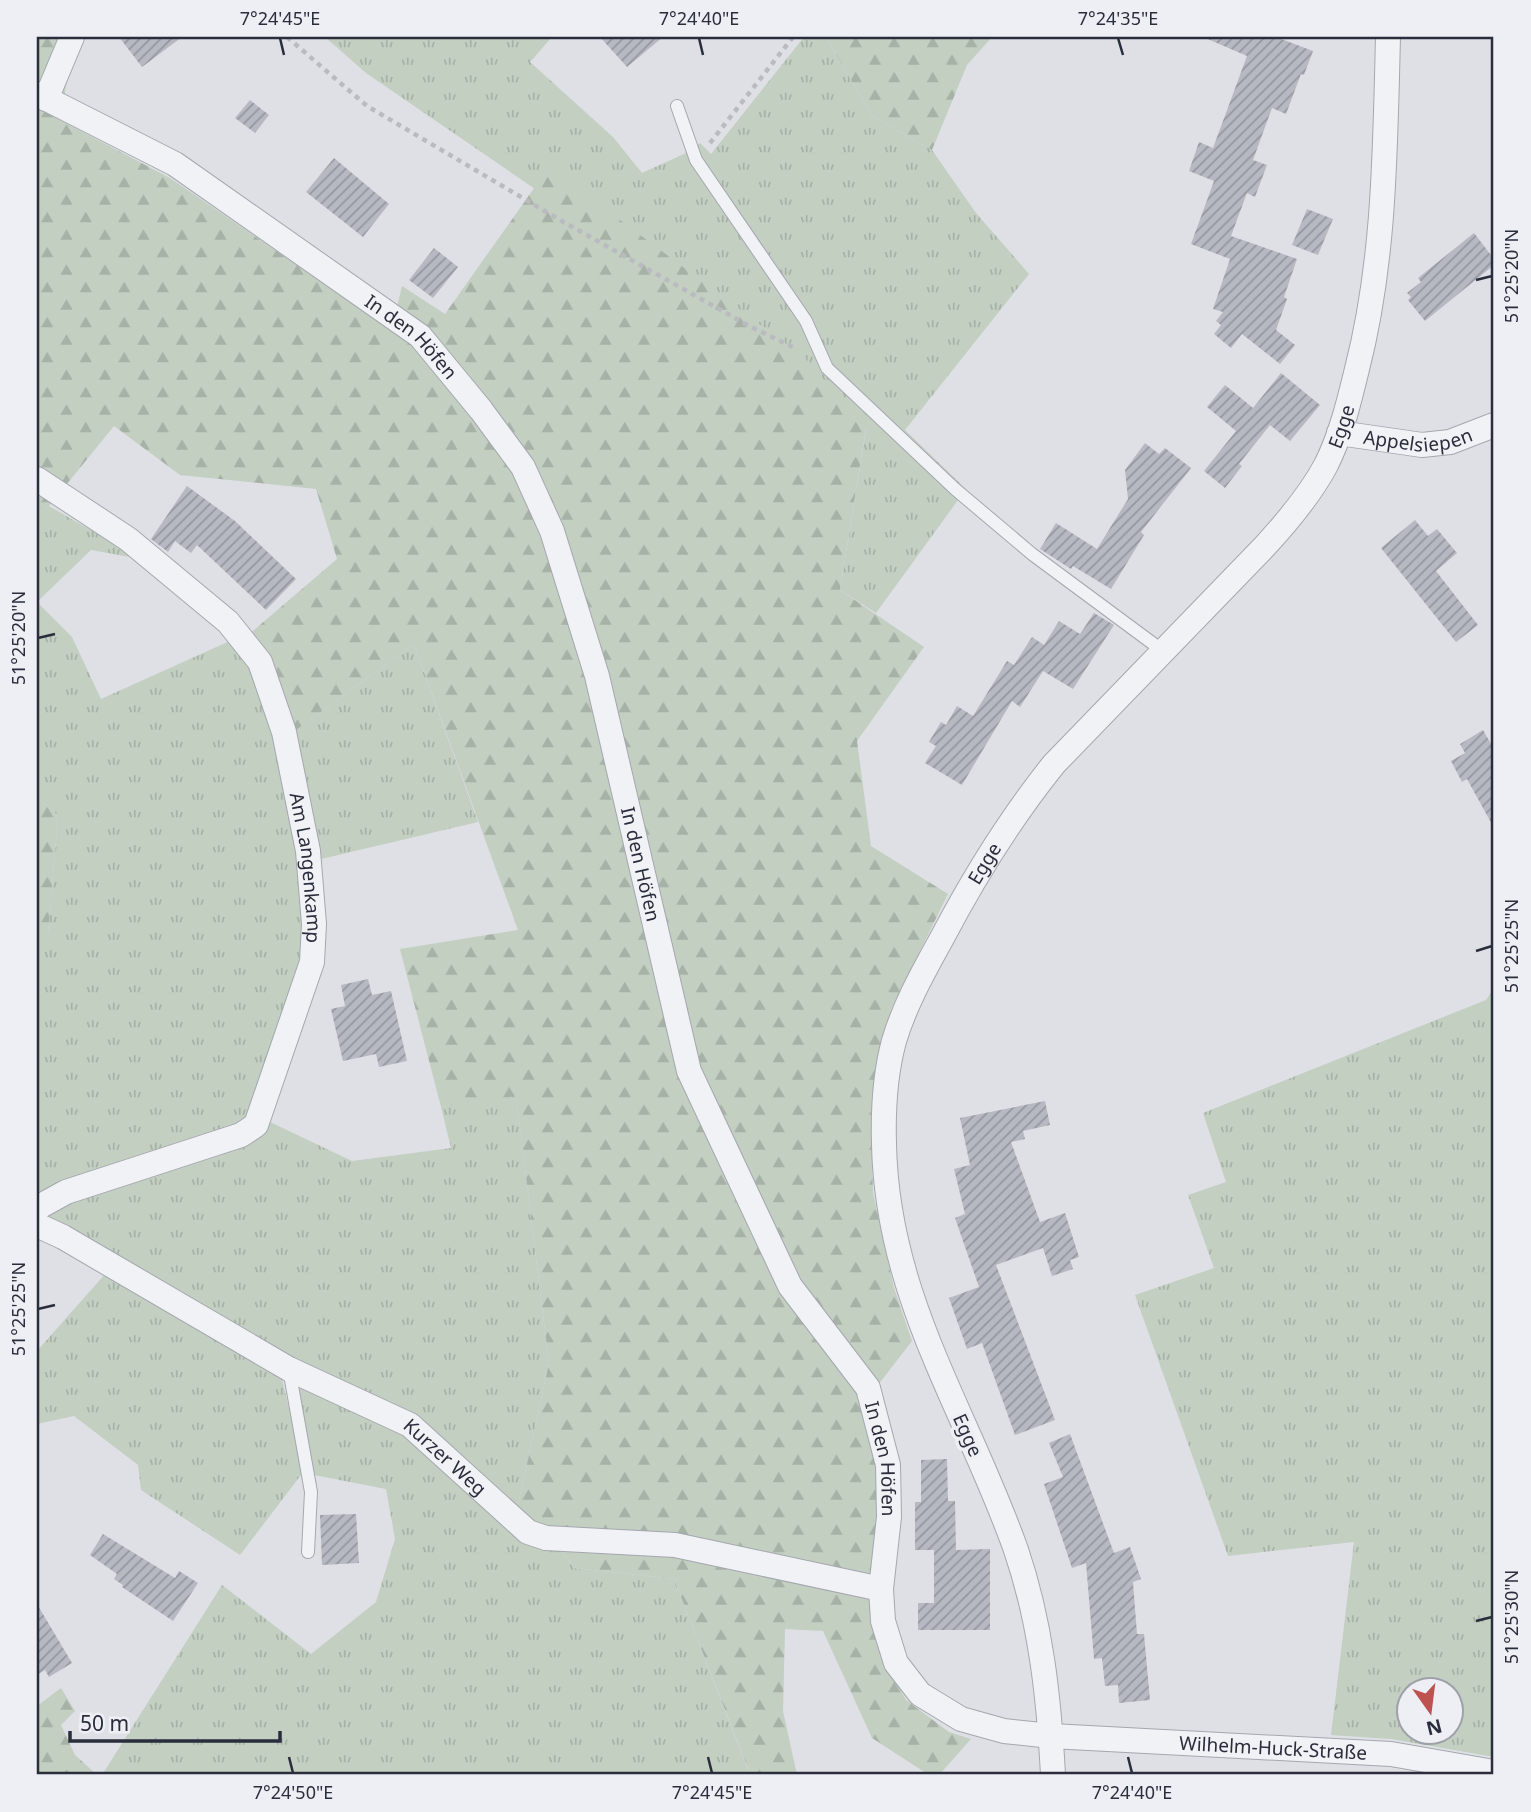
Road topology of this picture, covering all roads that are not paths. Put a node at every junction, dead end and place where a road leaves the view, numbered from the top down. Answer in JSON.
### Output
{"nodes":[{"id":1,"x":72,"y":37,"type":"edge"},
{"id":2,"x":1388,"y":37,"type":"edge"},
{"id":3,"x":41,"y":97,"type":"edge"},
{"id":4,"x":677,"y":106,"type":"dead end"},
{"id":5,"x":1494,"y":425,"type":"edge"},
{"id":6,"x":1339,"y":433,"type":"junction"},
{"id":7,"x":37,"y":479,"type":"edge"},
{"id":8,"x":1163,"y":651,"type":"junction"},
{"id":9,"x":37,"y":1208,"type":"edge"},
{"id":10,"x":37,"y":1225,"type":"edge"},
{"id":11,"x":289,"y":1369,"type":"junction"},
{"id":12,"x":308,"y":1552,"type":"dead end"},
{"id":13,"x":881,"y":1589,"type":"junction"},
{"id":14,"x":1051,"y":1736,"type":"junction"},
{"id":15,"x":1494,"y":1772,"type":"edge"},
{"id":16,"x":1053,"y":1775,"type":"edge"}],
"edges":[{"from":1,"to":3,"type":"street"},
{"from":2,"to":6,"type":"street","name":"Egge"},
{"from":3,"to":13,"type":"street","name":"In den Höfen"},
{"from":4,"to":8,"type":"lane"},
{"from":5,"to":6,"type":"street","name":"Appelsiepen"},
{"from":6,"to":8,"type":"street","name":"Egge"},
{"from":7,"to":9,"type":"street","name":"Am Langenkamp"},
{"from":8,"to":14,"type":"street","name":"Egge"},
{"from":10,"to":11,"type":"street","name":"Kurzer Weg"},
{"from":11,"to":12,"type":"lane"},
{"from":11,"to":13,"type":"street","name":"Kurzer Weg"},
{"from":13,"to":14,"type":"street","name":"In den Höfen"},
{"from":14,"to":15,"type":"street","name":"Wilhelm-Huck-Straße"},
{"from":14,"to":16,"type":"street","name":"Egge"}]}
